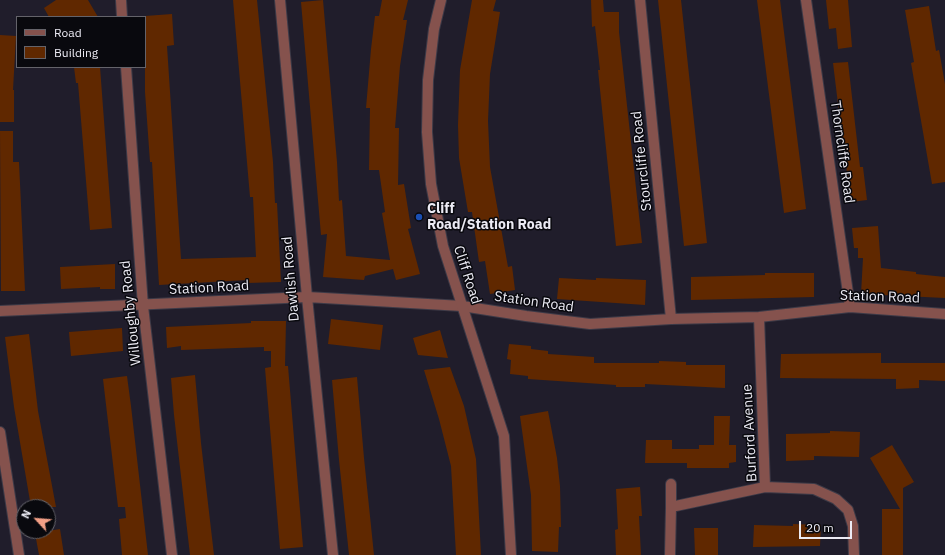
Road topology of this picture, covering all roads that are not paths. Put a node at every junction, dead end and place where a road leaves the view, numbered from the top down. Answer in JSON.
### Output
{"nodes":[{"id":1,"x":121,"y":0,"type":"edge"},
{"id":2,"x":280,"y":0,"type":"edge"},
{"id":3,"x":441,"y":0,"type":"edge"},
{"id":4,"x":640,"y":0,"type":"edge"},
{"id":5,"x":806,"y":0,"type":"edge"},
{"id":6,"x":122,"y":16,"type":"edge"},
{"id":7,"x":126,"y":68,"type":"edge"},
{"id":8,"x":307,"y":297,"type":"junction"},
{"id":9,"x":143,"y":306,"type":"junction"},
{"id":10,"x":462,"y":306,"type":"junction"},
{"id":11,"x":850,"y":307,"type":"junction"},
{"id":12,"x":0,"y":311,"type":"edge"},
{"id":13,"x":945,"y":314,"type":"edge"},
{"id":14,"x":758,"y":317,"type":"junction"},
{"id":15,"x":671,"y":319,"type":"junction"},
{"id":16,"x":0,"y":432,"type":"edge"},
{"id":17,"x":671,"y":484,"type":"dead end"},
{"id":18,"x":765,"y":487,"type":"junction"},
{"id":19,"x":671,"y":507,"type":"junction"},
{"id":20,"x":19,"y":555,"type":"edge"},
{"id":21,"x":172,"y":555,"type":"edge"},
{"id":22,"x":333,"y":555,"type":"edge"},
{"id":23,"x":511,"y":555,"type":"edge"},
{"id":24,"x":670,"y":555,"type":"edge"},
{"id":25,"x":854,"y":555,"type":"edge"}],
"edges":[{"from":1,"to":6,"type":"street"},
{"from":2,"to":8,"type":"street","name":"Dawlish Road"},
{"from":3,"to":10,"type":"street","name":"Cliff Road"},
{"from":4,"to":15,"type":"street","name":"Stourcliffe Road"},
{"from":5,"to":11,"type":"street","name":"Thorncliffe Road"},
{"from":7,"to":9,"type":"street","name":"Willoughby Road"},
{"from":8,"to":9,"type":"street","name":"Station Road"},
{"from":8,"to":10,"type":"street","name":"Station Road"},
{"from":8,"to":22,"type":"street","name":"Dawlish Road"},
{"from":9,"to":12,"type":"street","name":"Station Road"},
{"from":9,"to":21,"type":"street","name":"Willoughby Road"},
{"from":10,"to":15,"type":"street","name":"Station Road"},
{"from":10,"to":23,"type":"street","name":"Cliff Road"},
{"from":11,"to":13,"type":"street","name":"Station Road"},
{"from":11,"to":14,"type":"street","name":"Station Road"},
{"from":14,"to":15,"type":"street","name":"Station Road"},
{"from":14,"to":18,"type":"street","name":"Burford Avenue"},
{"from":16,"to":20,"type":"street"},
{"from":17,"to":19,"type":"street"},
{"from":18,"to":19,"type":"street"},
{"from":18,"to":25,"type":"street","name":"Burford Avenue"},
{"from":19,"to":24,"type":"street"}]}
